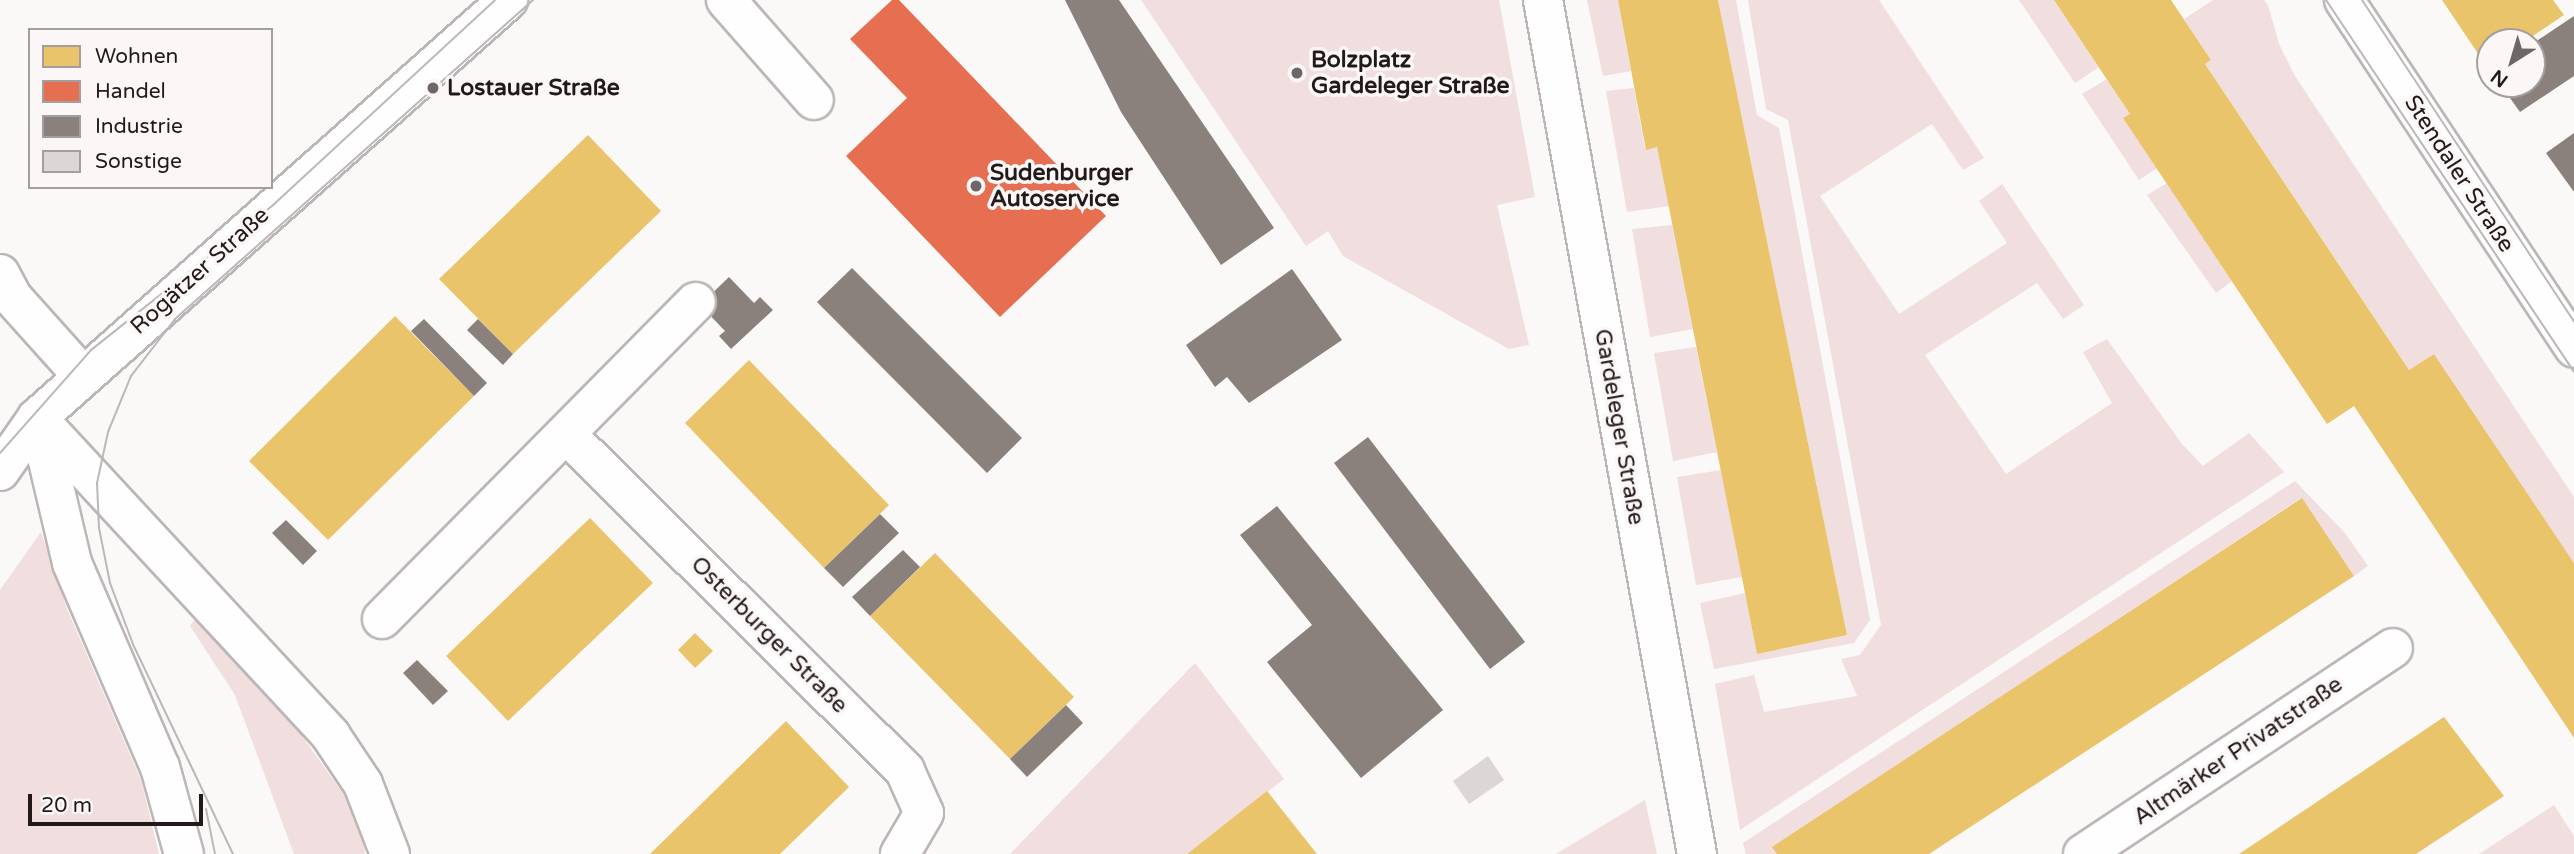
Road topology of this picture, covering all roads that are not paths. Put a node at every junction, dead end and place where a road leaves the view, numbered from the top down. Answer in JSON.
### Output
{"nodes":[{"id":1,"x":508,"y":0,"type":"edge"},
{"id":2,"x":726,"y":0,"type":"edge"},
{"id":3,"x":1543,"y":0,"type":"edge"},
{"id":4,"x":2344,"y":0,"type":"edge"},
{"id":5,"x":814,"y":100,"type":"dead end"},
{"id":6,"x":4,"y":292,"type":"edge"},
{"id":7,"x":696,"y":302,"type":"dead end"},
{"id":8,"x":2574,"y":348,"type":"edge"},
{"id":9,"x":83,"y":376,"type":"junction"},
{"id":10,"x":37,"y":418,"type":"junction"},
{"id":11,"x":566,"y":434,"type":"junction"},
{"id":12,"x":0,"y":471,"type":"edge"},
{"id":13,"x":382,"y":619,"type":"dead end"},
{"id":14,"x":2393,"y":648,"type":"dead end"},
{"id":15,"x":184,"y":854,"type":"edge"},
{"id":16,"x":390,"y":854,"type":"edge"},
{"id":17,"x":900,"y":854,"type":"edge"},
{"id":18,"x":1697,"y":854,"type":"edge"},
{"id":19,"x":2083,"y":854,"type":"edge"}],
"edges":[{"from":1,"to":9,"type":"street","name":"Rogätzer Straße"},
{"from":2,"to":5,"type":"street"},
{"from":3,"to":18,"type":"street","name":"Gardeleger Straße"},
{"from":4,"to":8,"type":"street","name":"Stendaler Straße"},
{"from":6,"to":9,"type":"street"},
{"from":7,"to":11,"type":"street"},
{"from":9,"to":10,"type":"street","name":"Rogätzer Straße"},
{"from":10,"to":12,"type":"street","name":"Rogätzer Straße"},
{"from":10,"to":15,"type":"street"},
{"from":10,"to":16,"type":"street"},
{"from":11,"to":13,"type":"street"},
{"from":11,"to":17,"type":"street","name":"Osterburger Straße"},
{"from":14,"to":19,"type":"street","name":"Altmärker Privatstraße"}]}
